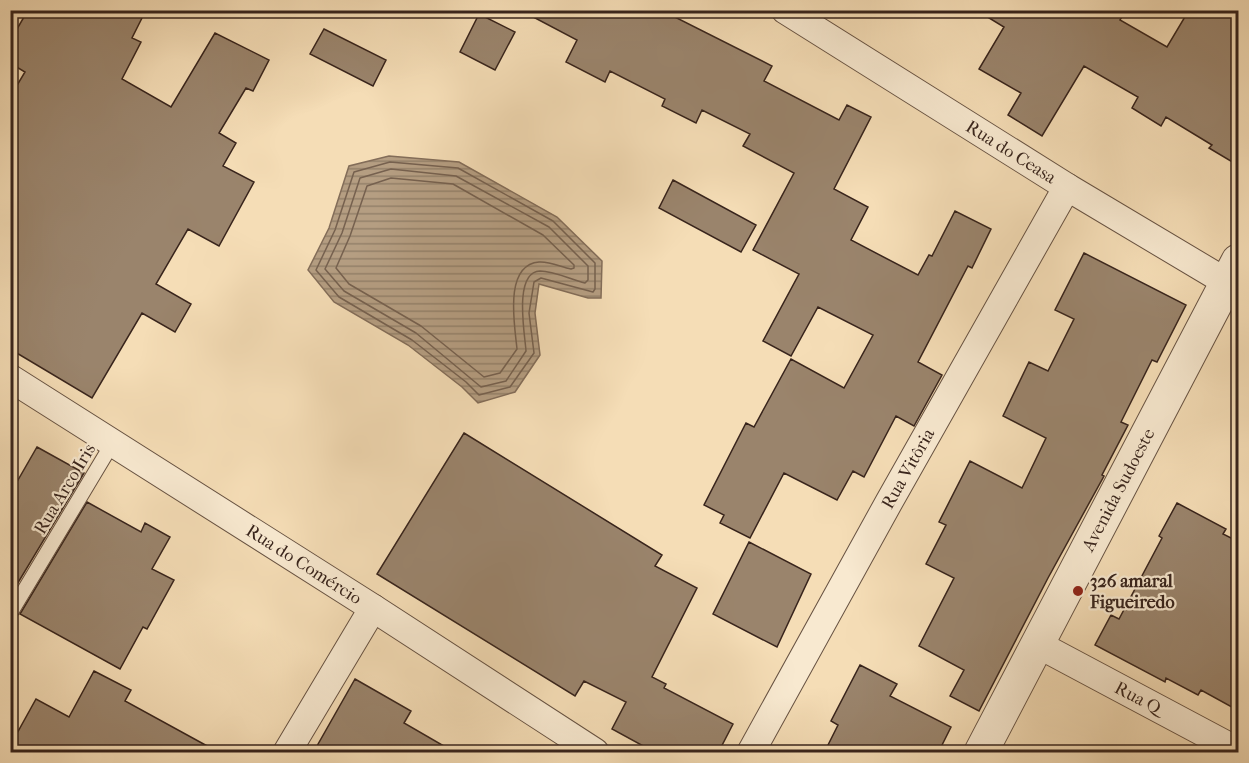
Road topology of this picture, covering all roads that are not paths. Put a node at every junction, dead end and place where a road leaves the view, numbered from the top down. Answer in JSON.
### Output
{"nodes":[{"id":1,"x":785,"y":10,"type":"edge"},
{"id":2,"x":1067,"y":187,"type":"junction"},
{"id":3,"x":1235,"y":278,"type":"edge"},
{"id":4,"x":10,"y":378,"type":"edge"},
{"id":5,"x":112,"y":444,"type":"junction"},
{"id":6,"x":373,"y":608,"type":"junction"},
{"id":7,"x":10,"y":614,"type":"edge"},
{"id":8,"x":1039,"y":645,"type":"junction"},
{"id":9,"x":1239,"y":751,"type":"edge"},
{"id":10,"x":287,"y":753,"type":"edge"},
{"id":11,"x":595,"y":753,"type":"edge"},
{"id":12,"x":751,"y":753,"type":"edge"},
{"id":13,"x":981,"y":753,"type":"edge"}],
"edges":[{"from":1,"to":2,"type":"street","name":"Rua do Ceasa"},
{"from":2,"to":3,"type":"street","name":"Rua do Ceasa"},
{"from":2,"to":12,"type":"street","name":"Rua Vitôria"},
{"from":3,"to":8,"type":"street","name":"Avenida Sudoeste"},
{"from":4,"to":5,"type":"street","name":"Rua do Comércio"},
{"from":5,"to":6,"type":"street","name":"Rua do Comércio"},
{"from":5,"to":7,"type":"lane","name":"Rua Arco Iris"},
{"from":6,"to":10,"type":"street"},
{"from":6,"to":11,"type":"street","name":"Rua do Comércio"},
{"from":8,"to":9,"type":"street","name":"Rua Q"},
{"from":8,"to":13,"type":"street","name":"Avenida Sudoeste"}]}
